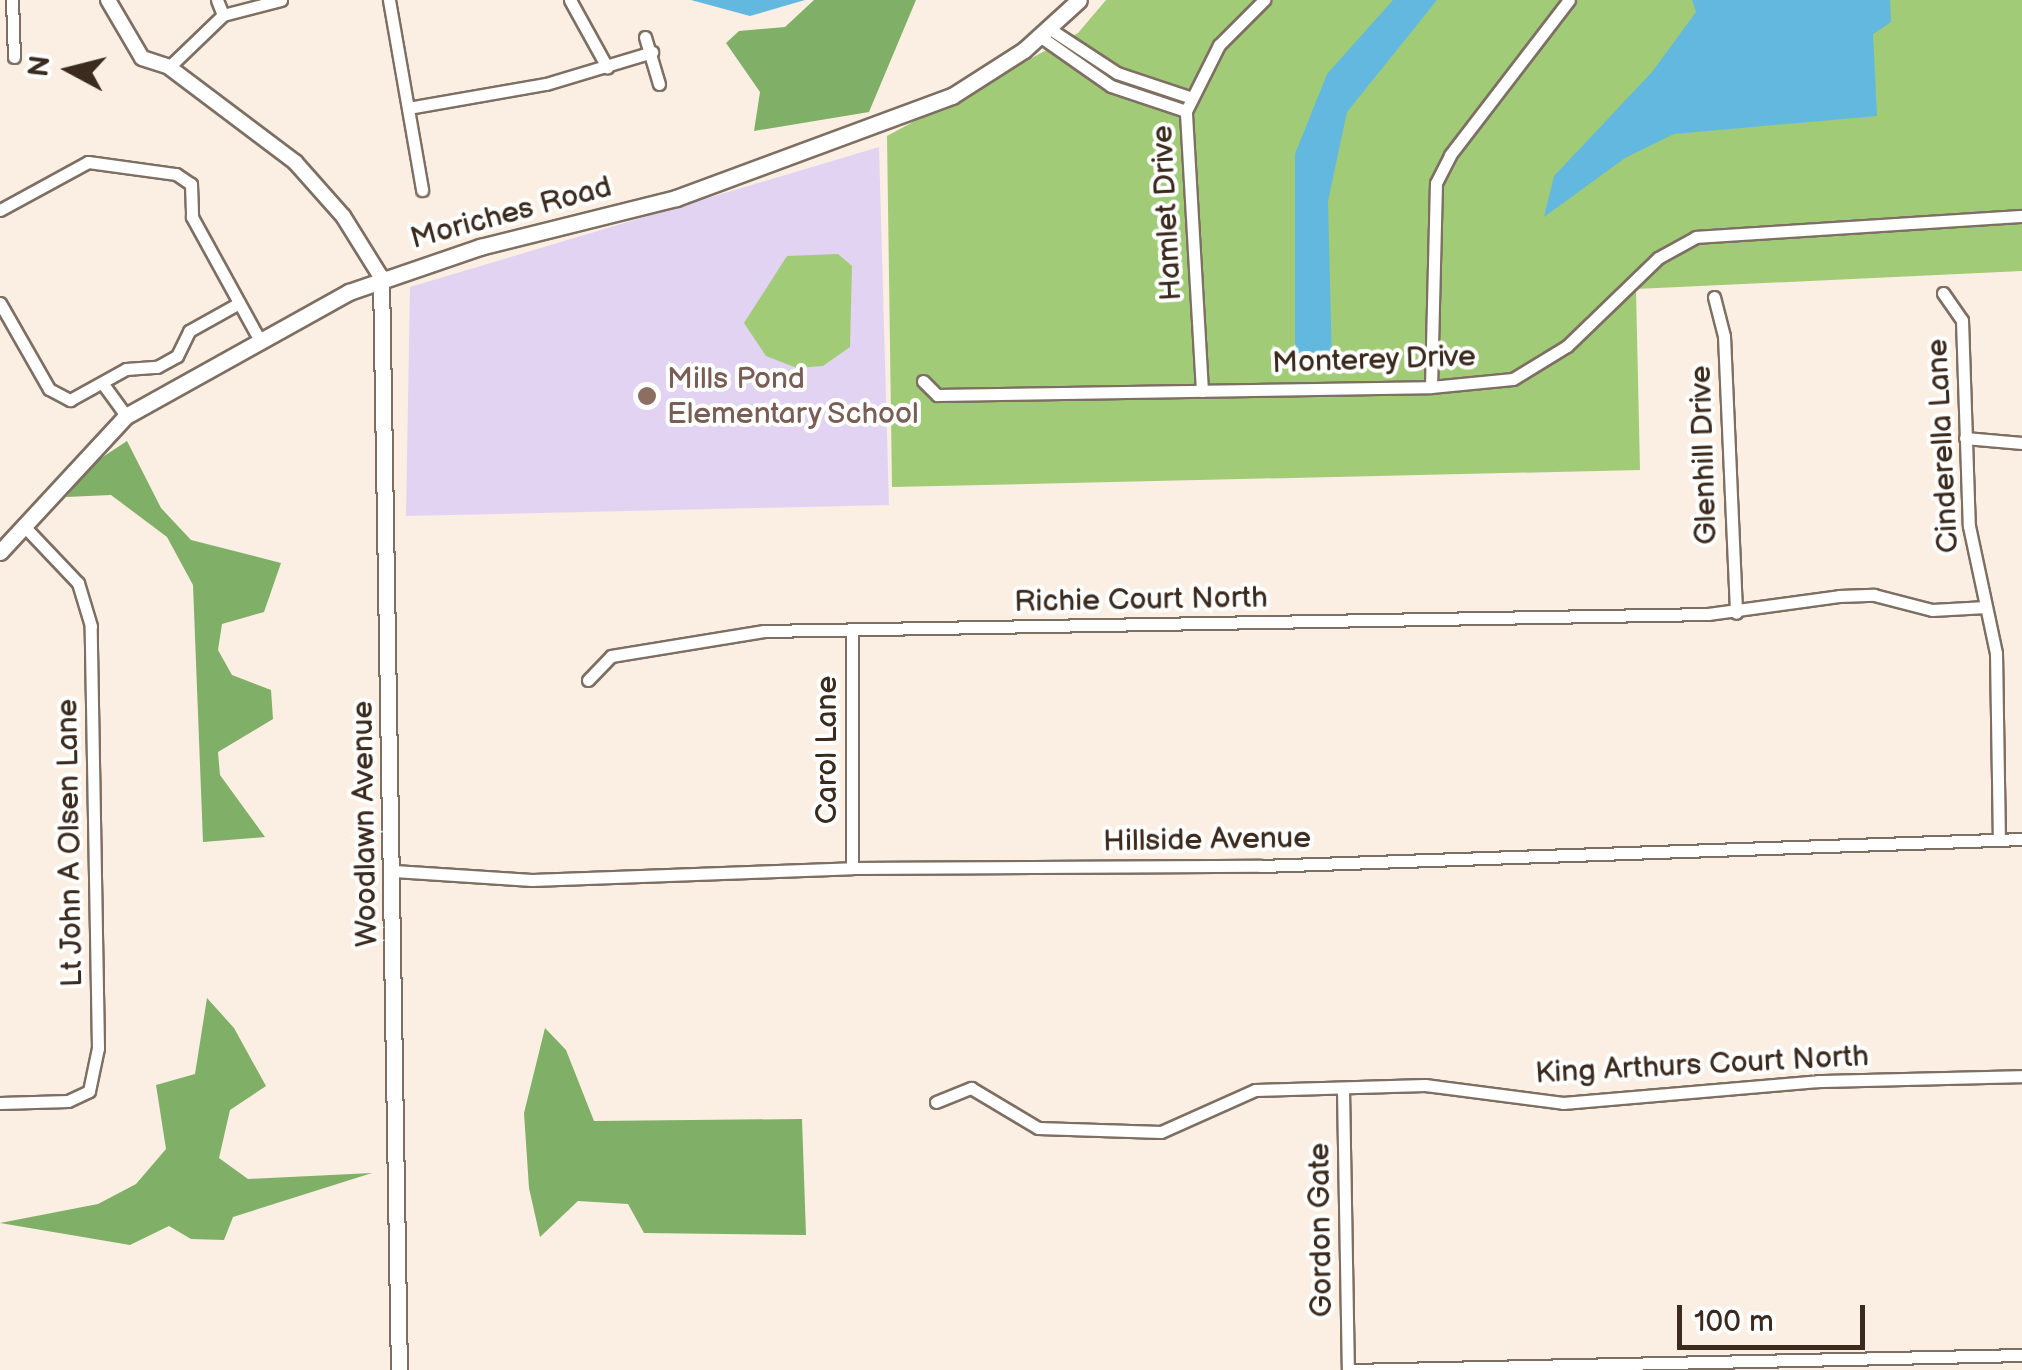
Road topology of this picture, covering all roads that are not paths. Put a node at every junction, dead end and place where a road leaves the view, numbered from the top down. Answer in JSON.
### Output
{"nodes":[{"id":1,"x":12,"y":0,"type":"edge"},
{"id":2,"x":108,"y":0,"type":"edge"},
{"id":3,"x":217,"y":0,"type":"edge"},
{"id":4,"x":281,"y":0,"type":"edge"},
{"id":5,"x":390,"y":0,"type":"edge"},
{"id":6,"x":570,"y":0,"type":"edge"},
{"id":7,"x":1079,"y":0,"type":"edge"},
{"id":8,"x":1264,"y":0,"type":"edge"},
{"id":9,"x":1569,"y":0,"type":"edge"},
{"id":10,"x":223,"y":15,"type":"junction"},
{"id":11,"x":1046,"y":33,"type":"junction"},
{"id":12,"x":645,"y":37,"type":"dead end"},
{"id":13,"x":652,"y":52,"type":"junction"},
{"id":14,"x":14,"y":57,"type":"dead end"},
{"id":15,"x":168,"y":67,"type":"junction"},
{"id":16,"x":607,"y":67,"type":"junction"},
{"id":17,"x":660,"y":84,"type":"dead end"},
{"id":18,"x":1190,"y":97,"type":"junction"},
{"id":19,"x":408,"y":108,"type":"junction"},
{"id":20,"x":1186,"y":111,"type":"junction"},
{"id":21,"x":422,"y":190,"type":"dead end"},
{"id":22,"x":0,"y":210,"type":"edge"},
{"id":23,"x":2022,"y":216,"type":"edge"},
{"id":24,"x":381,"y":277,"type":"junction"},
{"id":25,"x":1943,"y":293,"type":"dead end"},
{"id":26,"x":1714,"y":297,"type":"dead end"},
{"id":27,"x":0,"y":303,"type":"edge"},
{"id":28,"x":239,"y":303,"type":"junction"},
{"id":29,"x":260,"y":339,"type":"junction"},
{"id":30,"x":923,"y":381,"type":"dead end"},
{"id":31,"x":103,"y":384,"type":"junction"},
{"id":32,"x":1432,"y":386,"type":"junction"},
{"id":33,"x":1202,"y":391,"type":"junction"},
{"id":34,"x":126,"y":416,"type":"junction"},
{"id":35,"x":1965,"y":438,"type":"junction"},
{"id":36,"x":2022,"y":443,"type":"edge"},
{"id":37,"x":22,"y":526,"type":"junction"},
{"id":38,"x":0,"y":552,"type":"edge"},
{"id":39,"x":1986,"y":607,"type":"junction"},
{"id":40,"x":1736,"y":613,"type":"junction"},
{"id":41,"x":852,"y":631,"type":"junction"},
{"id":42,"x":588,"y":680,"type":"dead end"},
{"id":43,"x":1999,"y":839,"type":"junction"},
{"id":44,"x":2022,"y":839,"type":"edge"},
{"id":45,"x":852,"y":868,"type":"junction"},
{"id":46,"x":394,"y":871,"type":"junction"},
{"id":47,"x":2022,"y":1076,"type":"edge"},
{"id":48,"x":1344,"y":1090,"type":"junction"},
{"id":49,"x":936,"y":1102,"type":"dead end"},
{"id":50,"x":0,"y":1103,"type":"edge"},
{"id":51,"x":2022,"y":1355,"type":"edge"},
{"id":52,"x":399,"y":1370,"type":"edge"},
{"id":53,"x":1350,"y":1370,"type":"edge"}],
"edges":[{"from":1,"to":14,"type":"street"},
{"from":2,"to":15,"type":"street"},
{"from":3,"to":10,"type":"street"},
{"from":4,"to":10,"type":"street"},
{"from":5,"to":19,"type":"street"},
{"from":6,"to":16,"type":"street"},
{"from":7,"to":11,"type":"main road","name":"Moriches Road"},
{"from":8,"to":18,"type":"street","name":"Hamlet Drive"},
{"from":9,"to":32,"type":"street"},
{"from":10,"to":15,"type":"street"},
{"from":11,"to":18,"type":"street"},
{"from":11,"to":20,"type":"street"},
{"from":11,"to":24,"type":"main road","name":"Moriches Road"},
{"from":12,"to":13,"type":"street"},
{"from":13,"to":16,"type":"street"},
{"from":13,"to":17,"type":"street"},
{"from":15,"to":24,"type":"street"},
{"from":16,"to":19,"type":"street"},
{"from":18,"to":20,"type":"street","name":"Hamlet Drive"},
{"from":19,"to":21,"type":"street"},
{"from":20,"to":33,"type":"street","name":"Hamlet Drive"},
{"from":22,"to":28,"type":"street"},
{"from":23,"to":32,"type":"street","name":"Monterey Drive"},
{"from":24,"to":29,"type":"main road","name":"Moriches Road"},
{"from":24,"to":46,"type":"main road","name":"Woodlawn Avenue"},
{"from":25,"to":35,"type":"street","name":"Cinderella Lane"},
{"from":26,"to":40,"type":"street","name":"Glenhill Drive"},
{"from":27,"to":31,"type":"street"},
{"from":28,"to":29,"type":"street"},
{"from":28,"to":31,"type":"street"},
{"from":29,"to":34,"type":"main road","name":"Moriches Road"},
{"from":30,"to":33,"type":"street","name":"Monterey Drive"},
{"from":31,"to":34,"type":"street"},
{"from":32,"to":33,"type":"street","name":"Monterey Drive"},
{"from":34,"to":37,"type":"main road","name":"Moriches Road"},
{"from":35,"to":36,"type":"street"},
{"from":35,"to":39,"type":"street","name":"Cinderella Lane"},
{"from":37,"to":38,"type":"main road","name":"Moriches Road"},
{"from":37,"to":50,"type":"street","name":"Lt John A Olsen Lane"},
{"from":39,"to":40,"type":"street"},
{"from":39,"to":43,"type":"street","name":"Cinderella Lane"},
{"from":40,"to":41,"type":"street","name":"Richie Court North"},
{"from":41,"to":42,"type":"street","name":"Richie Court North"},
{"from":41,"to":45,"type":"street","name":"Carol Lane"},
{"from":43,"to":44,"type":"street","name":"Hillside Avenue"},
{"from":43,"to":45,"type":"street","name":"Hillside Avenue"},
{"from":45,"to":46,"type":"street","name":"Hillside Avenue"},
{"from":46,"to":52,"type":"main road","name":"Woodlawn Avenue"},
{"from":47,"to":48,"type":"street","name":"King Arthurs Court North"},
{"from":48,"to":49,"type":"street","name":"King Arthurs Court North"},
{"from":48,"to":53,"type":"street","name":"Gordon Gate"},
{"from":51,"to":53,"type":"street"}]}
